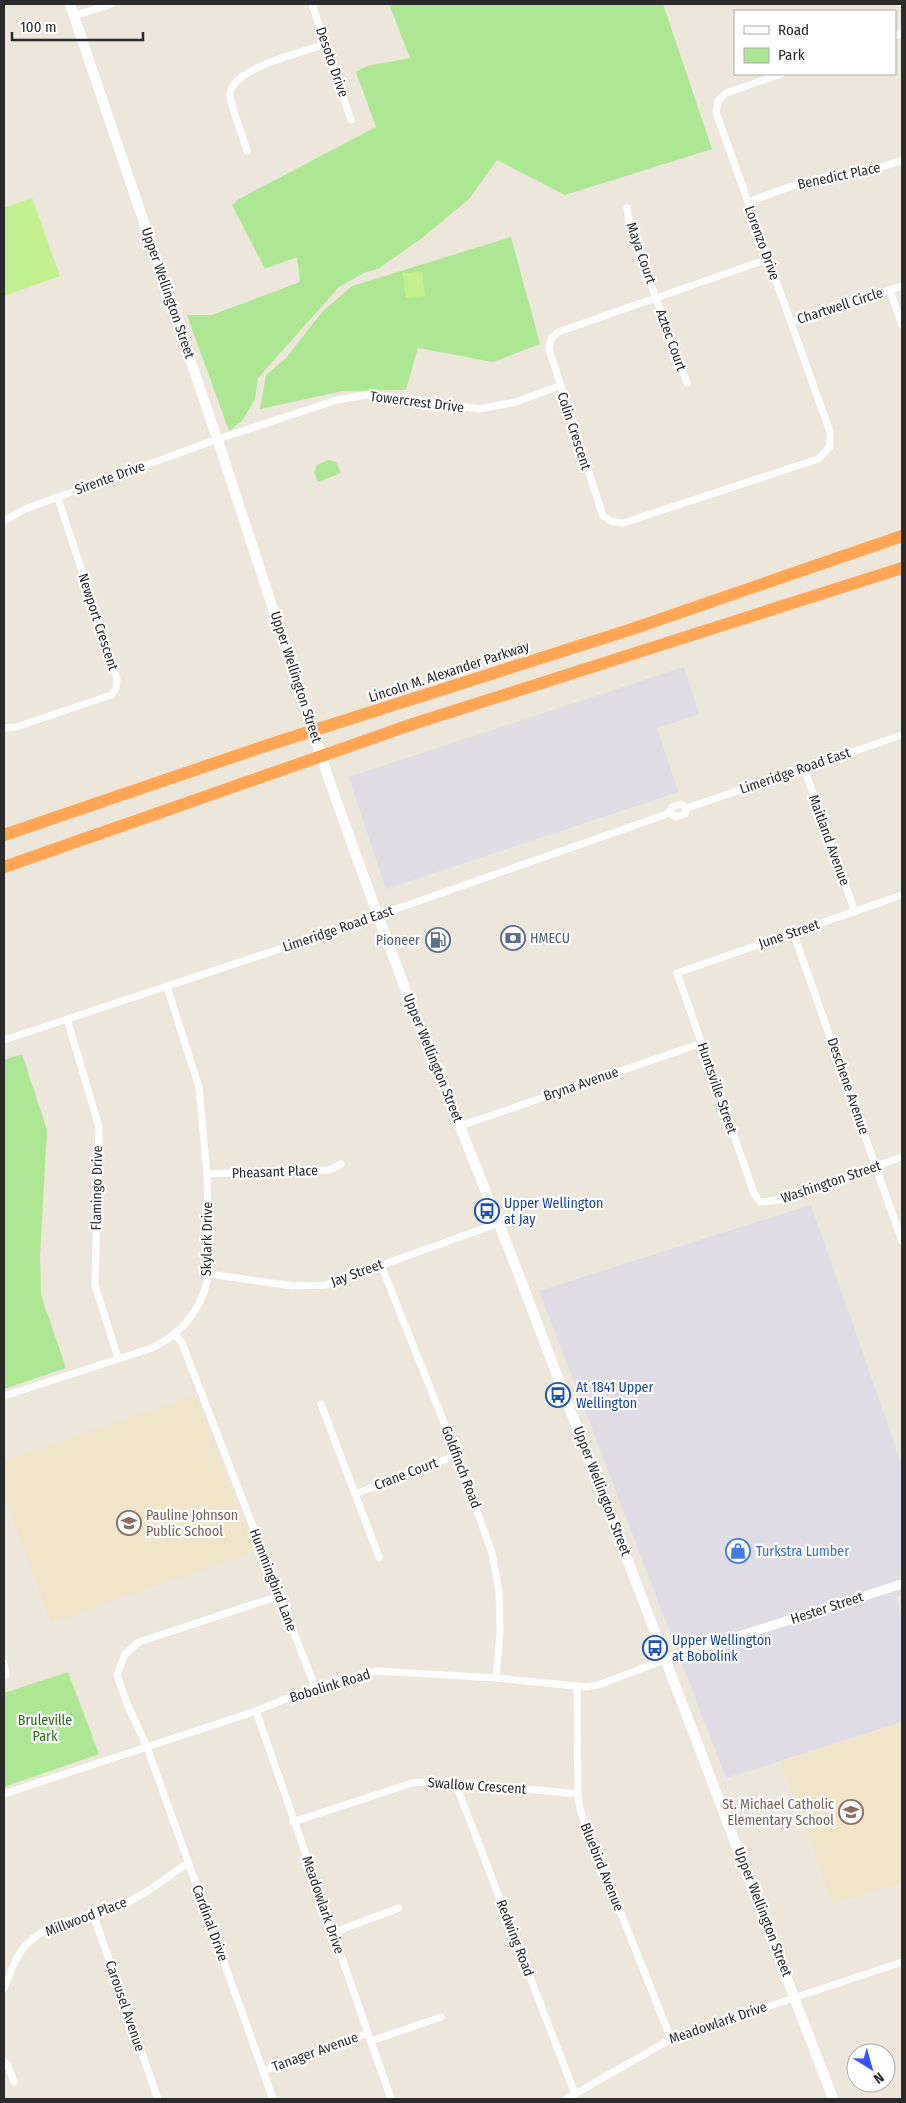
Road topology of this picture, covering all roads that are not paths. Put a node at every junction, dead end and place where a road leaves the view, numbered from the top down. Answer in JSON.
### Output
{"nodes":[{"id":1,"x":70,"y":4,"type":"edge"},
{"id":2,"x":112,"y":4,"type":"edge"},
{"id":3,"x":312,"y":4,"type":"edge"},
{"id":4,"x":74,"y":16,"type":"junction"},
{"id":5,"x":326,"y":44,"type":"junction"},
{"id":6,"x":778,"y":75,"type":"edge"},
{"id":7,"x":351,"y":120,"type":"dead end"},
{"id":8,"x":247,"y":151,"type":"dead end"},
{"id":9,"x":902,"y":160,"type":"edge"},
{"id":10,"x":748,"y":202,"type":"junction"},
{"id":11,"x":626,"y":208,"type":"dead end"},
{"id":12,"x":768,"y":259,"type":"junction"},
{"id":13,"x":902,"y":286,"type":"edge"},
{"id":14,"x":890,"y":290,"type":"junction"},
{"id":15,"x":656,"y":298,"type":"junction"},
{"id":16,"x":791,"y":322,"type":"junction"},
{"id":17,"x":902,"y":325,"type":"edge"},
{"id":18,"x":687,"y":383,"type":"dead end"},
{"id":19,"x":559,"y":386,"type":"junction"},
{"id":20,"x":218,"y":439,"type":"junction"},
{"id":21,"x":828,"y":451,"type":"joint"},
{"id":22,"x":58,"y":498,"type":"junction"},
{"id":23,"x":4,"y":521,"type":"edge"},
{"id":24,"x":902,"y":536,"type":"edge"},
{"id":25,"x":902,"y":568,"type":"edge"},
{"id":26,"x":4,"y":728,"type":"edge"},
{"id":27,"x":902,"y":735,"type":"edge"},
{"id":28,"x":804,"y":768,"type":"junction"},
{"id":29,"x":4,"y":835,"type":"edge"},
{"id":30,"x":4,"y":867,"type":"edge"},
{"id":31,"x":902,"y":895,"type":"edge"},
{"id":32,"x":855,"y":912,"type":"junction"},
{"id":33,"x":378,"y":915,"type":"junction"},
{"id":34,"x":793,"y":932,"type":"junction"},
{"id":35,"x":677,"y":974,"type":"joint"},
{"id":36,"x":167,"y":987,"type":"junction"},
{"id":37,"x":67,"y":1019,"type":"junction"},
{"id":38,"x":4,"y":1040,"type":"edge"},
{"id":39,"x":702,"y":1043,"type":"junction"},
{"id":40,"x":460,"y":1126,"type":"junction"},
{"id":41,"x":902,"y":1157,"type":"edge"},
{"id":42,"x":341,"y":1164,"type":"dead end"},
{"id":43,"x":877,"y":1167,"type":"junction"},
{"id":44,"x":207,"y":1174,"type":"junction"},
{"id":45,"x":760,"y":1202,"type":"joint"},
{"id":46,"x":498,"y":1223,"type":"junction"},
{"id":47,"x":902,"y":1240,"type":"edge"},
{"id":48,"x":381,"y":1264,"type":"junction"},
{"id":49,"x":209,"y":1274,"type":"junction"},
{"id":50,"x":175,"y":1334,"type":"junction"},
{"id":51,"x":118,"y":1358,"type":"junction"},
{"id":52,"x":4,"y":1396,"type":"edge"},
{"id":53,"x":320,"y":1404,"type":"dead end"},
{"id":54,"x":456,"y":1454,"type":"junction"},
{"id":55,"x":354,"y":1494,"type":"junction"},
{"id":56,"x":379,"y":1557,"type":"dead end"},
{"id":57,"x":902,"y":1584,"type":"edge"},
{"id":58,"x":279,"y":1596,"type":"junction"},
{"id":59,"x":666,"y":1659,"type":"junction"},
{"id":60,"x":4,"y":1663,"type":"edge"},
{"id":61,"x":6,"y":1675,"type":"dead end"},
{"id":62,"x":496,"y":1678,"type":"junction"},
{"id":63,"x":577,"y":1686,"type":"junction"},
{"id":64,"x":315,"y":1687,"type":"junction"},
{"id":65,"x":256,"y":1711,"type":"junction"},
{"id":66,"x":148,"y":1747,"type":"junction"},
{"id":67,"x":455,"y":1782,"type":"junction"},
{"id":68,"x":4,"y":1794,"type":"edge"},
{"id":69,"x":578,"y":1794,"type":"junction"},
{"id":70,"x":294,"y":1822,"type":"junction"},
{"id":71,"x":188,"y":1863,"type":"junction"},
{"id":72,"x":399,"y":1908,"type":"dead end"},
{"id":73,"x":93,"y":1914,"type":"junction"},
{"id":74,"x":332,"y":1933,"type":"junction"},
{"id":75,"x":902,"y":1962,"type":"edge"},
{"id":76,"x":4,"y":1988,"type":"edge"},
{"id":77,"x":795,"y":1996,"type":"junction"},
{"id":78,"x":441,"y":2017,"type":"dead end"},
{"id":79,"x":368,"y":2033,"type":"junction"},
{"id":80,"x":671,"y":2038,"type":"junction"},
{"id":81,"x":371,"y":2041,"type":"junction"},
{"id":82,"x":4,"y":2062,"type":"edge"},
{"id":83,"x":263,"y":2071,"type":"junction"},
{"id":84,"x":14,"y":2082,"type":"dead end"},
{"id":85,"x":576,"y":2094,"type":"junction"},
{"id":86,"x":158,"y":2099,"type":"edge"},
{"id":87,"x":273,"y":2099,"type":"edge"},
{"id":88,"x":391,"y":2099,"type":"edge"},
{"id":89,"x":566,"y":2099,"type":"edge"},
{"id":90,"x":833,"y":2099,"type":"edge"}],
"edges":[{"from":1,"to":4,"type":"main road","name":"Upper Wellington Street"},
{"from":2,"to":4,"type":"street"},
{"from":3,"to":5,"type":"street","name":"Desoto Drive"},
{"from":4,"to":20,"type":"main road","name":"Upper Wellington Street"},
{"from":5,"to":7,"type":"street","name":"Desoto Drive"},
{"from":5,"to":8,"type":"street"},
{"from":6,"to":10,"type":"street","name":"Lorenzo Drive"},
{"from":9,"to":10,"type":"street","name":"Benedict Place"},
{"from":10,"to":12,"type":"street","name":"Lorenzo Drive"},
{"from":11,"to":15,"type":"street","name":"Maya Court"},
{"from":12,"to":15,"type":"street","name":"Colin Crescent"},
{"from":12,"to":16,"type":"street","name":"Lorenzo Drive"},
{"from":13,"to":14,"type":"street","name":"Chartwell Circle"},
{"from":14,"to":16,"type":"street","name":"Chartwell Circle"},
{"from":14,"to":17,"type":"street","name":"Chartwell Circle"},
{"from":15,"to":18,"type":"street","name":"Aztec Court"},
{"from":15,"to":19,"type":"street","name":"Colin Crescent"},
{"from":16,"to":21,"type":"street","name":"Lorenzo Drive"},
{"from":19,"to":20,"type":"street","name":"Towercrest Drive"},
{"from":19,"to":21,"type":"street","name":"Colin Crescent"},
{"from":20,"to":22,"type":"street","name":"Sirente Drive"},
{"from":20,"to":33,"type":"main road","name":"Upper Wellington Street"},
{"from":22,"to":23,"type":"street","name":"Sirente Drive"},
{"from":22,"to":26,"type":"street","name":"Newport Crescent"},
{"from":24,"to":29,"type":"highway","name":"Lincoln M. Alexander Parkway"},
{"from":25,"to":30,"type":"highway"},
{"from":27,"to":28,"type":"street","name":"Limeridge Road East"},
{"from":28,"to":32,"type":"street","name":"Maitland Avenue"},
{"from":28,"to":33,"type":"street","name":"Limeridge Road East"},
{"from":31,"to":32,"type":"street","name":"June Street"},
{"from":32,"to":34,"type":"street","name":"June Street"},
{"from":33,"to":36,"type":"street","name":"Limeridge Road East"},
{"from":33,"to":40,"type":"main road","name":"Upper Wellington Street"},
{"from":34,"to":35,"type":"street","name":"June Street"},
{"from":34,"to":43,"type":"street","name":"Deschene Avenue"},
{"from":35,"to":39,"type":"street","name":"Huntsville Street"},
{"from":36,"to":37,"type":"street","name":"Limeridge Road East"},
{"from":36,"to":44,"type":"street","name":"Skylark Drive"},
{"from":37,"to":38,"type":"street","name":"Limeridge Road East"},
{"from":37,"to":51,"type":"street","name":"Flamingo Drive"},
{"from":39,"to":40,"type":"street","name":"Bryna Avenue"},
{"from":39,"to":45,"type":"street","name":"Huntsville Street"},
{"from":40,"to":46,"type":"main road","name":"Upper Wellington Street"},
{"from":41,"to":43,"type":"street","name":"Washington Street"},
{"from":42,"to":44,"type":"street","name":"Pheasant Place"},
{"from":43,"to":45,"type":"street","name":"Washington Street"},
{"from":43,"to":47,"type":"street","name":"Deschene Avenue"},
{"from":44,"to":49,"type":"street","name":"Skylark Drive"},
{"from":46,"to":48,"type":"street","name":"Jay Street"},
{"from":46,"to":59,"type":"main road","name":"Upper Wellington Street"},
{"from":48,"to":49,"type":"street","name":"Jay Street"},
{"from":48,"to":54,"type":"street","name":"Goldfinch Road"},
{"from":49,"to":50,"type":"street","name":"Skylark Drive"},
{"from":50,"to":51,"type":"street","name":"Skylark Drive"},
{"from":50,"to":58,"type":"street","name":"Hummingbird Lane"},
{"from":51,"to":52,"type":"street","name":"Skylark Drive"},
{"from":53,"to":55,"type":"street"},
{"from":54,"to":55,"type":"street","name":"Crane Court"},
{"from":54,"to":62,"type":"street","name":"Goldfinch Road"},
{"from":55,"to":56,"type":"street"},
{"from":57,"to":59,"type":"street","name":"Hester Street"},
{"from":58,"to":64,"type":"street","name":"Hummingbird Lane"},
{"from":58,"to":66,"type":"street","name":"Cardinal Drive"},
{"from":59,"to":63,"type":"street","name":"Bobolink Road"},
{"from":59,"to":77,"type":"main road","name":"Upper Wellington Street"},
{"from":60,"to":61,"type":"street"},
{"from":62,"to":63,"type":"street","name":"Bobolink Road"},
{"from":62,"to":64,"type":"street","name":"Bobolink Road"},
{"from":63,"to":69,"type":"street","name":"Bluebird Avenue"},
{"from":64,"to":65,"type":"street","name":"Bobolink Road"},
{"from":65,"to":66,"type":"street","name":"Bobolink Road"},
{"from":65,"to":70,"type":"street","name":"Meadowlark Drive"},
{"from":66,"to":68,"type":"street","name":"Bobolink Road"},
{"from":66,"to":71,"type":"street","name":"Cardinal Drive"},
{"from":67,"to":69,"type":"street","name":"Swallow Crescent"},
{"from":67,"to":70,"type":"street","name":"Swallow Crescent"},
{"from":67,"to":85,"type":"street","name":"Redwing Road"},
{"from":69,"to":80,"type":"street","name":"Bluebird Avenue"},
{"from":70,"to":74,"type":"street","name":"Meadowlark Drive"},
{"from":71,"to":73,"type":"street","name":"Millwood Place"},
{"from":71,"to":83,"type":"street","name":"Cardinal Drive"},
{"from":72,"to":74,"type":"street"},
{"from":73,"to":76,"type":"street","name":"Millwood Place"},
{"from":73,"to":86,"type":"street","name":"Carousel Avenue"},
{"from":74,"to":79,"type":"street","name":"Meadowlark Drive"},
{"from":75,"to":77,"type":"street","name":"Meadowlark Drive"},
{"from":77,"to":80,"type":"street","name":"Meadowlark Drive"},
{"from":77,"to":90,"type":"main road","name":"Upper Wellington Street"},
{"from":78,"to":81,"type":"street"},
{"from":79,"to":81,"type":"street","name":"Meadowlark Drive"},
{"from":79,"to":83,"type":"street","name":"Tanager Avenue"},
{"from":80,"to":85,"type":"street","name":"Meadowlark Drive"},
{"from":81,"to":88,"type":"street","name":"Meadowlark Drive"},
{"from":82,"to":84,"type":"street"},
{"from":83,"to":87,"type":"street","name":"Cardinal Drive"},
{"from":85,"to":89,"type":"street","name":"Meadowlark Drive"}]}
